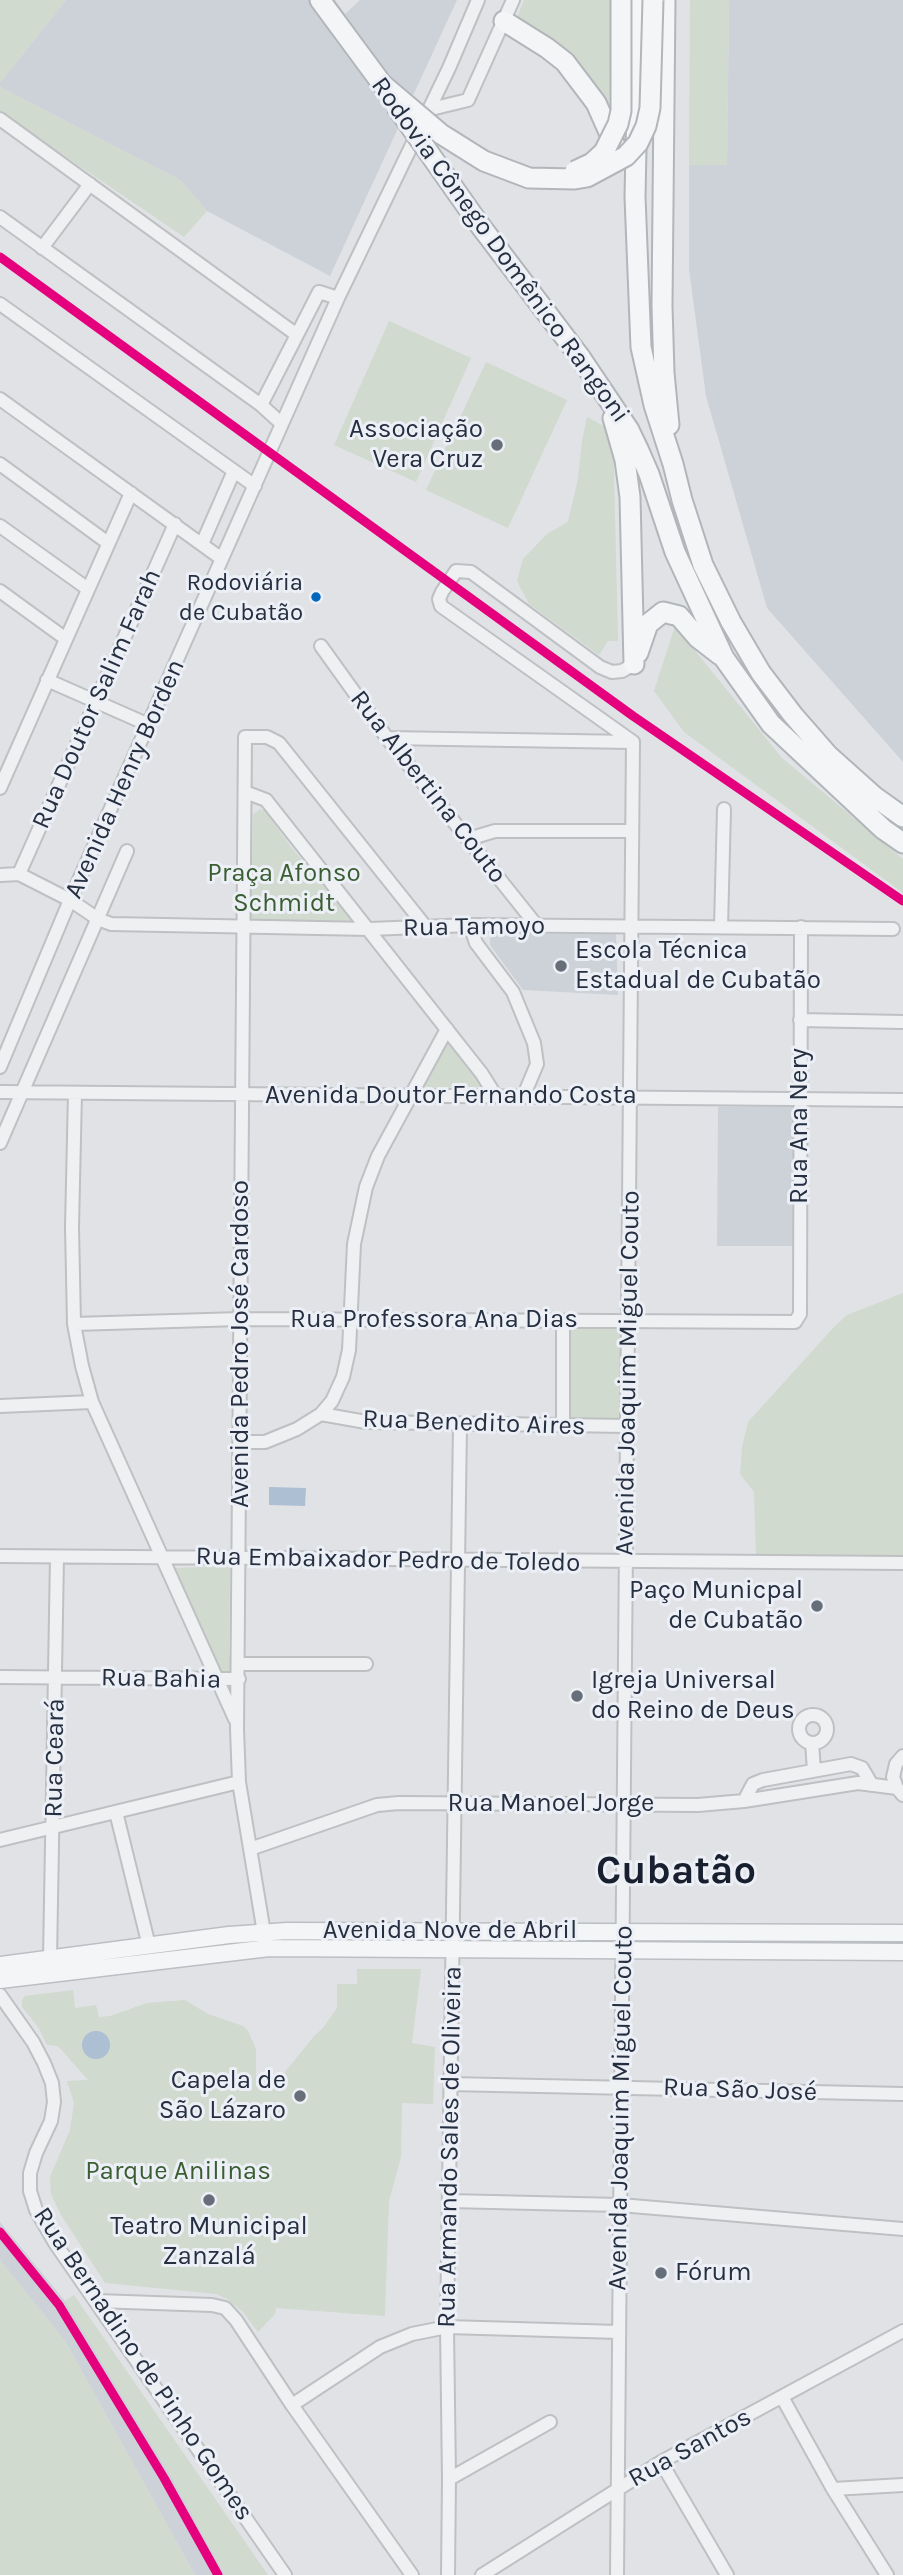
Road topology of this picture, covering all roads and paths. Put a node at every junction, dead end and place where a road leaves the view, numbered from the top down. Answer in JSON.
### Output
{"nodes":[{"id":1,"x":320,"y":0,"type":"edge"},
{"id":2,"x":478,"y":0,"type":"edge"},
{"id":3,"x":513,"y":0,"type":"edge"},
{"id":4,"x":621,"y":0,"type":"edge"},
{"id":5,"x":639,"y":0,"type":"edge"},
{"id":6,"x":653,"y":0,"type":"edge"},
{"id":7,"x":665,"y":0,"type":"edge"},
{"id":8,"x":504,"y":22,"type":"junction"},
{"id":9,"x":382,"y":84,"type":"junction"},
{"id":10,"x":428,"y":110,"type":"junction"},
{"id":11,"x":0,"y":119,"type":"edge"},
{"id":12,"x":547,"y":180,"type":"junction"},
{"id":13,"x":90,"y":184,"type":"junction"},
{"id":14,"x":635,"y":197,"type":"junction"},
{"id":15,"x":0,"y":217,"type":"edge"},
{"id":16,"x":42,"y":248,"type":"junction"},
{"id":17,"x":338,"y":298,"type":"junction"},
{"id":18,"x":0,"y":304,"type":"edge"},
{"id":19,"x":297,"y":335,"type":"junction"},
{"id":20,"x":597,"y":381,"type":"junction"},
{"id":21,"x":0,"y":399,"type":"edge"},
{"id":22,"x":261,"y":405,"type":"junction"},
{"id":23,"x":282,"y":424,"type":"junction"},
{"id":24,"x":0,"y":464,"type":"edge"},
{"id":25,"x":673,"y":464,"type":"junction"},
{"id":26,"x":234,"y":471,"type":"junction"},
{"id":27,"x":255,"y":486,"type":"junction"},
{"id":28,"x":131,"y":493,"type":"junction"},
{"id":29,"x":175,"y":524,"type":"junction"},
{"id":30,"x":0,"y":526,"type":"edge"},
{"id":31,"x":108,"y":543,"type":"junction"},
{"id":32,"x":202,"y":544,"type":"junction"},
{"id":33,"x":222,"y":559,"type":"junction"},
{"id":34,"x":88,"y":589,"type":"junction"},
{"id":35,"x":0,"y":591,"type":"edge"},
{"id":36,"x":66,"y":639,"type":"junction"},
{"id":37,"x":321,"y":646,"type":"dead end"},
{"id":38,"x":724,"y":658,"type":"junction"},
{"id":39,"x":634,"y":664,"type":"junction"},
{"id":40,"x":47,"y":680,"type":"junction"},
{"id":41,"x":96,"y":702,"type":"junction"},
{"id":42,"x":149,"y":724,"type":"junction"},
{"id":43,"x":387,"y":738,"type":"junction"},
{"id":44,"x":633,"y":742,"type":"junction"},
{"id":45,"x":5,"y":763,"type":"edge"},
{"id":46,"x":0,"y":788,"type":"edge"},
{"id":47,"x":245,"y":792,"type":"junction"},
{"id":48,"x":724,"y":808,"type":"dead end"},
{"id":49,"x":903,"y":817,"type":"edge"},
{"id":50,"x":632,"y":831,"type":"junction"},
{"id":51,"x":468,"y":839,"type":"junction"},
{"id":52,"x":903,"y":843,"type":"edge"},
{"id":53,"x":127,"y":851,"type":"dead end"},
{"id":54,"x":0,"y":874,"type":"edge"},
{"id":55,"x":19,"y":874,"type":"junction"},
{"id":56,"x":71,"y":900,"type":"junction"},
{"id":57,"x":98,"y":919,"type":"junction"},
{"id":58,"x":470,"y":925,"type":"junction"},
{"id":59,"x":425,"y":926,"type":"junction"},
{"id":60,"x":537,"y":926,"type":"junction"},
{"id":61,"x":632,"y":926,"type":"junction"},
{"id":62,"x":721,"y":927,"type":"junction"},
{"id":63,"x":801,"y":927,"type":"junction"},
{"id":64,"x":244,"y":928,"type":"junction"},
{"id":65,"x":370,"y":929,"type":"junction"},
{"id":66,"x":893,"y":929,"type":"dead end"},
{"id":67,"x":800,"y":1020,"type":"junction"},
{"id":68,"x":903,"y":1022,"type":"edge"},
{"id":69,"x":447,"y":1029,"type":"junction"},
{"id":70,"x":0,"y":1067,"type":"edge"},
{"id":71,"x":0,"y":1092,"type":"edge"},
{"id":72,"x":22,"y":1092,"type":"junction"},
{"id":73,"x":75,"y":1093,"type":"junction"},
{"id":74,"x":242,"y":1094,"type":"junction"},
{"id":75,"x":411,"y":1095,"type":"junction"},
{"id":76,"x":495,"y":1095,"type":"junction"},
{"id":77,"x":524,"y":1095,"type":"junction"},
{"id":78,"x":630,"y":1097,"type":"junction"},
{"id":79,"x":800,"y":1099,"type":"junction"},
{"id":80,"x":903,"y":1100,"type":"edge"},
{"id":81,"x":0,"y":1143,"type":"edge"},
{"id":82,"x":240,"y":1320,"type":"junction"},
{"id":83,"x":352,"y":1320,"type":"junction"},
{"id":84,"x":563,"y":1321,"type":"junction"},
{"id":85,"x":629,"y":1322,"type":"junction"},
{"id":86,"x":795,"y":1322,"type":"joint"},
{"id":87,"x":74,"y":1324,"type":"junction"},
{"id":88,"x":92,"y":1402,"type":"junction"},
{"id":89,"x":0,"y":1406,"type":"edge"},
{"id":90,"x":321,"y":1414,"type":"junction"},
{"id":91,"x":460,"y":1425,"type":"junction"},
{"id":92,"x":563,"y":1426,"type":"junction"},
{"id":93,"x":628,"y":1426,"type":"junction"},
{"id":94,"x":241,"y":1442,"type":"junction"},
{"id":95,"x":0,"y":1556,"type":"edge"},
{"id":96,"x":57,"y":1557,"type":"junction"},
{"id":97,"x":162,"y":1558,"type":"junction"},
{"id":98,"x":239,"y":1558,"type":"junction"},
{"id":99,"x":458,"y":1560,"type":"junction"},
{"id":100,"x":626,"y":1562,"type":"junction"},
{"id":101,"x":903,"y":1563,"type":"edge"},
{"id":102,"x":239,"y":1664,"type":"junction"},
{"id":103,"x":366,"y":1664,"type":"dead end"},
{"id":104,"x":0,"y":1677,"type":"edge"},
{"id":105,"x":56,"y":1678,"type":"junction"},
{"id":106,"x":217,"y":1679,"type":"junction"},
{"id":107,"x":239,"y":1679,"type":"junction"},
{"id":108,"x":237,"y":1729,"type":"junction"},
{"id":109,"x":812,"y":1743,"type":"dead end"},
{"id":110,"x":903,"y":1756,"type":"edge"},
{"id":111,"x":814,"y":1770,"type":"junction"},
{"id":112,"x":894,"y":1771,"type":"junction"},
{"id":113,"x":239,"y":1782,"type":"junction"},
{"id":114,"x":866,"y":1782,"type":"junction"},
{"id":115,"x":900,"y":1792,"type":"edge"},
{"id":116,"x":744,"y":1801,"type":"junction"},
{"id":117,"x":455,"y":1804,"type":"junction"},
{"id":118,"x":624,"y":1805,"type":"junction"},
{"id":119,"x":116,"y":1812,"type":"junction"},
{"id":120,"x":54,"y":1827,"type":"junction"},
{"id":121,"x":0,"y":1840,"type":"edge"},
{"id":122,"x":250,"y":1849,"type":"junction"},
{"id":123,"x":453,"y":1931,"type":"junction"},
{"id":124,"x":263,"y":1932,"type":"junction"},
{"id":125,"x":622,"y":1932,"type":"junction"},
{"id":126,"x":903,"y":1933,"type":"edge"},
{"id":127,"x":149,"y":1946,"type":"junction"},
{"id":128,"x":270,"y":1948,"type":"junction"},
{"id":129,"x":453,"y":1949,"type":"junction"},
{"id":130,"x":622,"y":1950,"type":"junction"},
{"id":131,"x":903,"y":1952,"type":"edge"},
{"id":132,"x":50,"y":1959,"type":"junction"},
{"id":133,"x":0,"y":1965,"type":"edge"},
{"id":134,"x":0,"y":1980,"type":"edge"},
{"id":135,"x":0,"y":1995,"type":"edge"},
{"id":136,"x":450,"y":2084,"type":"junction"},
{"id":137,"x":621,"y":2087,"type":"junction"},
{"id":138,"x":903,"y":2094,"type":"edge"},
{"id":139,"x":449,"y":2201,"type":"junction"},
{"id":140,"x":620,"y":2205,"type":"junction"},
{"id":141,"x":903,"y":2229,"type":"edge"},
{"id":142,"x":97,"y":2301,"type":"junction"},
{"id":143,"x":447,"y":2327,"type":"junction"},
{"id":144,"x":903,"y":2331,"type":"edge"},
{"id":145,"x":619,"y":2332,"type":"junction"},
{"id":146,"x":782,"y":2397,"type":"junction"},
{"id":147,"x":292,"y":2405,"type":"junction"},
{"id":148,"x":550,"y":2423,"type":"dead end"},
{"id":149,"x":660,"y":2462,"type":"junction"},
{"id":150,"x":449,"y":2479,"type":"junction"},
{"id":151,"x":903,"y":2485,"type":"edge"},
{"id":152,"x":618,"y":2488,"type":"junction"},
{"id":153,"x":833,"y":2489,"type":"junction"},
{"id":154,"x":285,"y":2575,"type":"edge"},
{"id":155,"x":412,"y":2575,"type":"edge"},
{"id":156,"x":448,"y":2575,"type":"edge"},
{"id":157,"x":482,"y":2575,"type":"edge"},
{"id":158,"x":617,"y":2575,"type":"edge"},
{"id":159,"x":727,"y":2575,"type":"edge"},
{"id":160,"x":887,"y":2575,"type":"edge"}],
"edges":[{"from":1,"to":9,"type":"highway","name":"Rodovia Cônego Domênico Rangoni"},
{"from":2,"to":10,"type":"street","name":"Avenida Henry Borden"},
{"from":3,"to":8,"type":"street"},
{"from":4,"to":12,"type":"highway","bridge":true},
{"from":5,"to":14,"type":"highway","name":"Rodovia Cônego Domênico Rangoni"},
{"from":6,"to":12,"type":"highway","bridge":true},
{"from":7,"to":25,"type":"highway","name":"Rodovia Cônego Domênico Rangoni"},
{"from":8,"to":10,"type":"street"},
{"from":8,"to":14,"type":"highway"},
{"from":9,"to":12,"type":"highway","bridge":true},
{"from":9,"to":20,"type":"highway","name":"Rodovia Cônego Domênico Rangoni","bridge":true},
{"from":10,"to":17,"type":"street","name":"Avenida Henry Borden"},
{"from":11,"to":13,"type":"street"},
{"from":13,"to":16,"type":"street"},
{"from":13,"to":19,"type":"street"},
{"from":14,"to":25,"type":"highway","name":"Rodovia Cônego Domênico Rangoni"},
{"from":15,"to":16,"type":"street"},
{"from":16,"to":22,"type":"street"},
{"from":17,"to":19,"type":"street"},
{"from":17,"to":23,"type":"street","name":"Avenida Henry Borden"},
{"from":18,"to":26,"type":"street"},
{"from":19,"to":22,"type":"street"},
{"from":20,"to":38,"type":"highway","name":"Rodovia Cônego Domênico Rangoni"},
{"from":20,"to":39,"type":"highway"},
{"from":21,"to":28,"type":"street"},
{"from":22,"to":23,"type":"street"},
{"from":23,"to":27,"type":"street","name":"Avenida Henry Borden"},
{"from":24,"to":31,"type":"street"},
{"from":25,"to":49,"type":"highway","name":"Rodovia Cônego Domênico Rangoni"},
{"from":26,"to":27,"type":"street"},
{"from":26,"to":32,"type":"street"},
{"from":27,"to":33,"type":"street","name":"Avenida Henry Borden"},
{"from":28,"to":29,"type":"street"},
{"from":28,"to":31,"type":"street"},
{"from":29,"to":32,"type":"street"},
{"from":29,"to":41,"type":"street","name":"Rua Doutor Salim Farah"},
{"from":30,"to":34,"type":"street"},
{"from":31,"to":34,"type":"street"},
{"from":32,"to":33,"type":"street"},
{"from":33,"to":42,"type":"street","name":"Avenida Henry Borden"},
{"from":34,"to":36,"type":"street"},
{"from":35,"to":36,"type":"street"},
{"from":36,"to":40,"type":"street"},
{"from":37,"to":43,"type":"street","name":"Rua Albertina Couto"},
{"from":38,"to":39,"type":"highway"},
{"from":38,"to":52,"type":"highway","name":"Rodovia Cônego Domênico Rangoni"},
{"from":39,"to":44,"type":"street"},
{"from":40,"to":41,"type":"street"},
{"from":40,"to":45,"type":"street"},
{"from":41,"to":42,"type":"street"},
{"from":41,"to":55,"type":"street","name":"Rua Doutor Salim Farah"},
{"from":42,"to":56,"type":"street","name":"Avenida Henry Borden"},
{"from":43,"to":44,"type":"street"},
{"from":43,"to":51,"type":"street","name":"Rua Albertina Couto"},
{"from":44,"to":50,"type":"street","name":"Avenida Joaquim Miguel Couto"},
{"from":45,"to":46,"type":"street"},
{"from":47,"to":59,"type":"street","name":"Avenida Pedro José Cardoso"},
{"from":47,"to":64,"type":"street","name":"Avenida Pedro José Cardoso"},
{"from":47,"to":65,"type":"street"},
{"from":48,"to":62,"type":"street"},
{"from":50,"to":51,"type":"street"},
{"from":50,"to":61,"type":"street","name":"Avenida Joaquim Miguel Couto"},
{"from":51,"to":60,"type":"street","name":"Rua Albertina Couto"},
{"from":53,"to":57,"type":"street","name":"Avenida Henry Borden"},
{"from":54,"to":55,"type":"street"},
{"from":55,"to":56,"type":"street"},
{"from":56,"to":57,"type":"street"},
{"from":56,"to":70,"type":"street","name":"Avenida Henry Borden"},
{"from":57,"to":64,"type":"street","name":"Rua Tamoyo"},
{"from":57,"to":72,"type":"street","name":"Avenida Henry Borden"},
{"from":58,"to":59,"type":"street","name":"Rua Tamoyo"},
{"from":58,"to":60,"type":"street","name":"Rua Tamoyo"},
{"from":58,"to":77,"type":"street"},
{"from":59,"to":65,"type":"street","name":"Rua Tamoyo"},
{"from":60,"to":61,"type":"street","name":"Rua Tamoyo"},
{"from":61,"to":62,"type":"street","name":"Rua Tamoyo"},
{"from":61,"to":78,"type":"street","name":"Avenida Joaquim Miguel Couto"},
{"from":62,"to":63,"type":"street","name":"Rua Tamoyo"},
{"from":63,"to":66,"type":"street","name":"Rua Tamoyo"},
{"from":63,"to":67,"type":"street","name":"Rua Ana Nery"},
{"from":64,"to":65,"type":"street","name":"Rua Tamoyo"},
{"from":64,"to":74,"type":"street","name":"Avenida Pedro José Cardoso"},
{"from":65,"to":69,"type":"street"},
{"from":67,"to":68,"type":"street"},
{"from":67,"to":79,"type":"street","name":"Rua Ana Nery"},
{"from":69,"to":75,"type":"street"},
{"from":69,"to":76,"type":"street"},
{"from":71,"to":72,"type":"street","name":"Avenida Doutor Fernando Costa"},
{"from":72,"to":73,"type":"street","name":"Avenida Doutor Fernando Costa"},
{"from":72,"to":81,"type":"street","name":"Avenida Henry Borden"},
{"from":73,"to":74,"type":"street","name":"Avenida Doutor Fernando Costa"},
{"from":73,"to":87,"type":"street"},
{"from":74,"to":75,"type":"street","name":"Avenida Doutor Fernando Costa"},
{"from":74,"to":82,"type":"street","name":"Avenida Pedro José Cardoso"},
{"from":75,"to":76,"type":"street","name":"Avenida Doutor Fernando Costa"},
{"from":75,"to":83,"type":"street"},
{"from":76,"to":77,"type":"street","name":"Avenida Doutor Fernando Costa"},
{"from":77,"to":78,"type":"street","name":"Avenida Doutor Fernando Costa"},
{"from":78,"to":79,"type":"street","name":"Avenida Doutor Fernando Costa"},
{"from":78,"to":85,"type":"street","name":"Avenida Joaquim Miguel Couto"},
{"from":79,"to":80,"type":"street","name":"Avenida Doutor Fernando Costa"},
{"from":79,"to":86,"type":"street","name":"Rua Ana Nery"},
{"from":82,"to":83,"type":"street","name":"Rua Professora Ana Dias"},
{"from":82,"to":87,"type":"street","name":"Rua Professora Ana Dias"},
{"from":82,"to":94,"type":"street","name":"Avenida Pedro José Cardoso"},
{"from":83,"to":84,"type":"street","name":"Rua Professora Ana Dias"},
{"from":83,"to":90,"type":"street"},
{"from":84,"to":85,"type":"street","name":"Rua Professora Ana Dias"},
{"from":84,"to":92,"type":"street"},
{"from":85,"to":86,"type":"street","name":"Rua Professora Ana Dias"},
{"from":85,"to":93,"type":"street","name":"Avenida Joaquim Miguel Couto"},
{"from":87,"to":88,"type":"street"},
{"from":88,"to":89,"type":"street"},
{"from":88,"to":97,"type":"street"},
{"from":90,"to":91,"type":"street","name":"Rua Benedito Aires"},
{"from":90,"to":94,"type":"street"},
{"from":91,"to":92,"type":"street","name":"Rua Benedito Aires"},
{"from":91,"to":99,"type":"street","name":"Rua Armando Sales de Oliveira"},
{"from":92,"to":93,"type":"street","name":"Rua Benedito Aires"},
{"from":93,"to":100,"type":"street","name":"Avenida Joaquim Miguel Couto"},
{"from":94,"to":98,"type":"street","name":"Avenida Pedro José Cardoso"},
{"from":95,"to":96,"type":"street","name":"Rua Embaixador Pedro de Toledo"},
{"from":96,"to":97,"type":"street","name":"Rua Embaixador Pedro de Toledo"},
{"from":96,"to":105,"type":"street","name":"Rua Ceará"},
{"from":97,"to":98,"type":"street","name":"Rua Embaixador Pedro de Toledo"},
{"from":97,"to":106,"type":"street"},
{"from":98,"to":99,"type":"street","name":"Rua Embaixador Pedro de Toledo"},
{"from":98,"to":102,"type":"street","name":"Avenida Pedro José Cardoso"},
{"from":99,"to":100,"type":"street","name":"Rua Embaixador Pedro de Toledo"},
{"from":99,"to":117,"type":"street","name":"Rua Armando Sales de Oliveira"},
{"from":100,"to":101,"type":"street","name":"Rua Embaixador Pedro de Toledo"},
{"from":100,"to":118,"type":"street","name":"Avenida Joaquim Miguel Couto"},
{"from":102,"to":103,"type":"street"},
{"from":102,"to":107,"type":"street","name":"Avenida Pedro José Cardoso"},
{"from":104,"to":105,"type":"street","name":"Rua Bahia"},
{"from":105,"to":106,"type":"street","name":"Rua Bahia"},
{"from":105,"to":120,"type":"street","name":"Rua Ceará"},
{"from":106,"to":107,"type":"street","name":"Rua Bahia"},
{"from":106,"to":108,"type":"street"},
{"from":107,"to":108,"type":"street","name":"Avenida Pedro José Cardoso"},
{"from":108,"to":113,"type":"street","name":"Avenida Pedro José Cardoso"},
{"from":109,"to":111,"type":"street"},
{"from":110,"to":112,"type":"street"},
{"from":111,"to":114,"type":"street"},
{"from":111,"to":116,"type":"street"},
{"from":112,"to":114,"type":"street","name":"Rua Manoel Jorge"},
{"from":112,"to":115,"type":"street"},
{"from":113,"to":119,"type":"street"},
{"from":113,"to":122,"type":"street","name":"Avenida Pedro José Cardoso"},
{"from":114,"to":115,"type":"street","name":"Rua Manoel Jorge"},
{"from":114,"to":116,"type":"street","name":"Rua Manoel Jorge"},
{"from":116,"to":118,"type":"street","name":"Rua Manoel Jorge"},
{"from":117,"to":118,"type":"street","name":"Rua Manoel Jorge"},
{"from":117,"to":122,"type":"street","name":"Rua Manoel Jorge"},
{"from":117,"to":123,"type":"street","name":"Rua Armando Sales de Oliveira"},
{"from":118,"to":125,"type":"street","name":"Avenida Joaquim Miguel Couto"},
{"from":119,"to":120,"type":"street"},
{"from":119,"to":127,"type":"street"},
{"from":120,"to":121,"type":"street"},
{"from":120,"to":132,"type":"street","name":"Rua Ceará"},
{"from":122,"to":124,"type":"street","name":"Avenida Pedro José Cardoso"},
{"from":123,"to":124,"type":"main road","name":"Avenida Nove de Abril"},
{"from":123,"to":125,"type":"main road","name":"Avenida Nove de Abril"},
{"from":123,"to":129,"type":"street","name":"Rua Armando Sales de Oliveira"},
{"from":124,"to":127,"type":"main road","name":"Avenida Nove de Abril"},
{"from":124,"to":128,"type":"street","name":"Avenida Pedro José Cardoso"},
{"from":125,"to":126,"type":"main road","name":"Avenida Nove de Abril"},
{"from":125,"to":130,"type":"street","name":"Avenida Joaquim Miguel Couto"},
{"from":127,"to":132,"type":"main road","name":"Avenida Nove de Abril"},
{"from":128,"to":129,"type":"main road","name":"Avenida Nove de Abril"},
{"from":128,"to":134,"type":"main road","name":"Avenida Nove de Abril"},
{"from":129,"to":130,"type":"main road","name":"Avenida Nove de Abril"},
{"from":129,"to":136,"type":"street","name":"Rua Armando Sales de Oliveira"},
{"from":130,"to":131,"type":"main road","name":"Avenida Nove de Abril"},
{"from":130,"to":137,"type":"street","name":"Avenida Joaquim Miguel Couto"},
{"from":132,"to":133,"type":"main road","name":"Avenida Nove de Abril"},
{"from":135,"to":142,"type":"street","name":"Rua Bernadino de Pinho Gomes"},
{"from":136,"to":137,"type":"street","name":"Rua São José"},
{"from":136,"to":139,"type":"street","name":"Rua Armando Sales de Oliveira"},
{"from":137,"to":138,"type":"street","name":"Rua São José"},
{"from":137,"to":140,"type":"street","name":"Avenida Joaquim Miguel Couto"},
{"from":139,"to":140,"type":"street"},
{"from":139,"to":143,"type":"street","name":"Rua Armando Sales de Oliveira"},
{"from":140,"to":141,"type":"street"},
{"from":140,"to":145,"type":"street","name":"Avenida Joaquim Miguel Couto"},
{"from":142,"to":147,"type":"street"},
{"from":142,"to":154,"type":"street","name":"Rua Bernadino de Pinho Gomes"},
{"from":143,"to":145,"type":"street"},
{"from":143,"to":147,"type":"street"},
{"from":143,"to":150,"type":"street","name":"Rua Armando Sales de Oliveira"},
{"from":144,"to":146,"type":"street","name":"Rua Santos"},
{"from":145,"to":152,"type":"street","name":"Avenida Joaquim Miguel Couto"},
{"from":146,"to":149,"type":"street","name":"Rua Santos"},
{"from":146,"to":153,"type":"street"},
{"from":147,"to":155,"type":"street"},
{"from":148,"to":150,"type":"street"},
{"from":149,"to":152,"type":"street","name":"Rua Santos"},
{"from":149,"to":159,"type":"street"},
{"from":150,"to":156,"type":"street","name":"Rua Armando Sales de Oliveira"},
{"from":151,"to":153,"type":"street"},
{"from":152,"to":157,"type":"street","name":"Rua Santos"},
{"from":152,"to":158,"type":"street","name":"Avenida Joaquim Miguel Couto"},
{"from":153,"to":160,"type":"street"}]}
